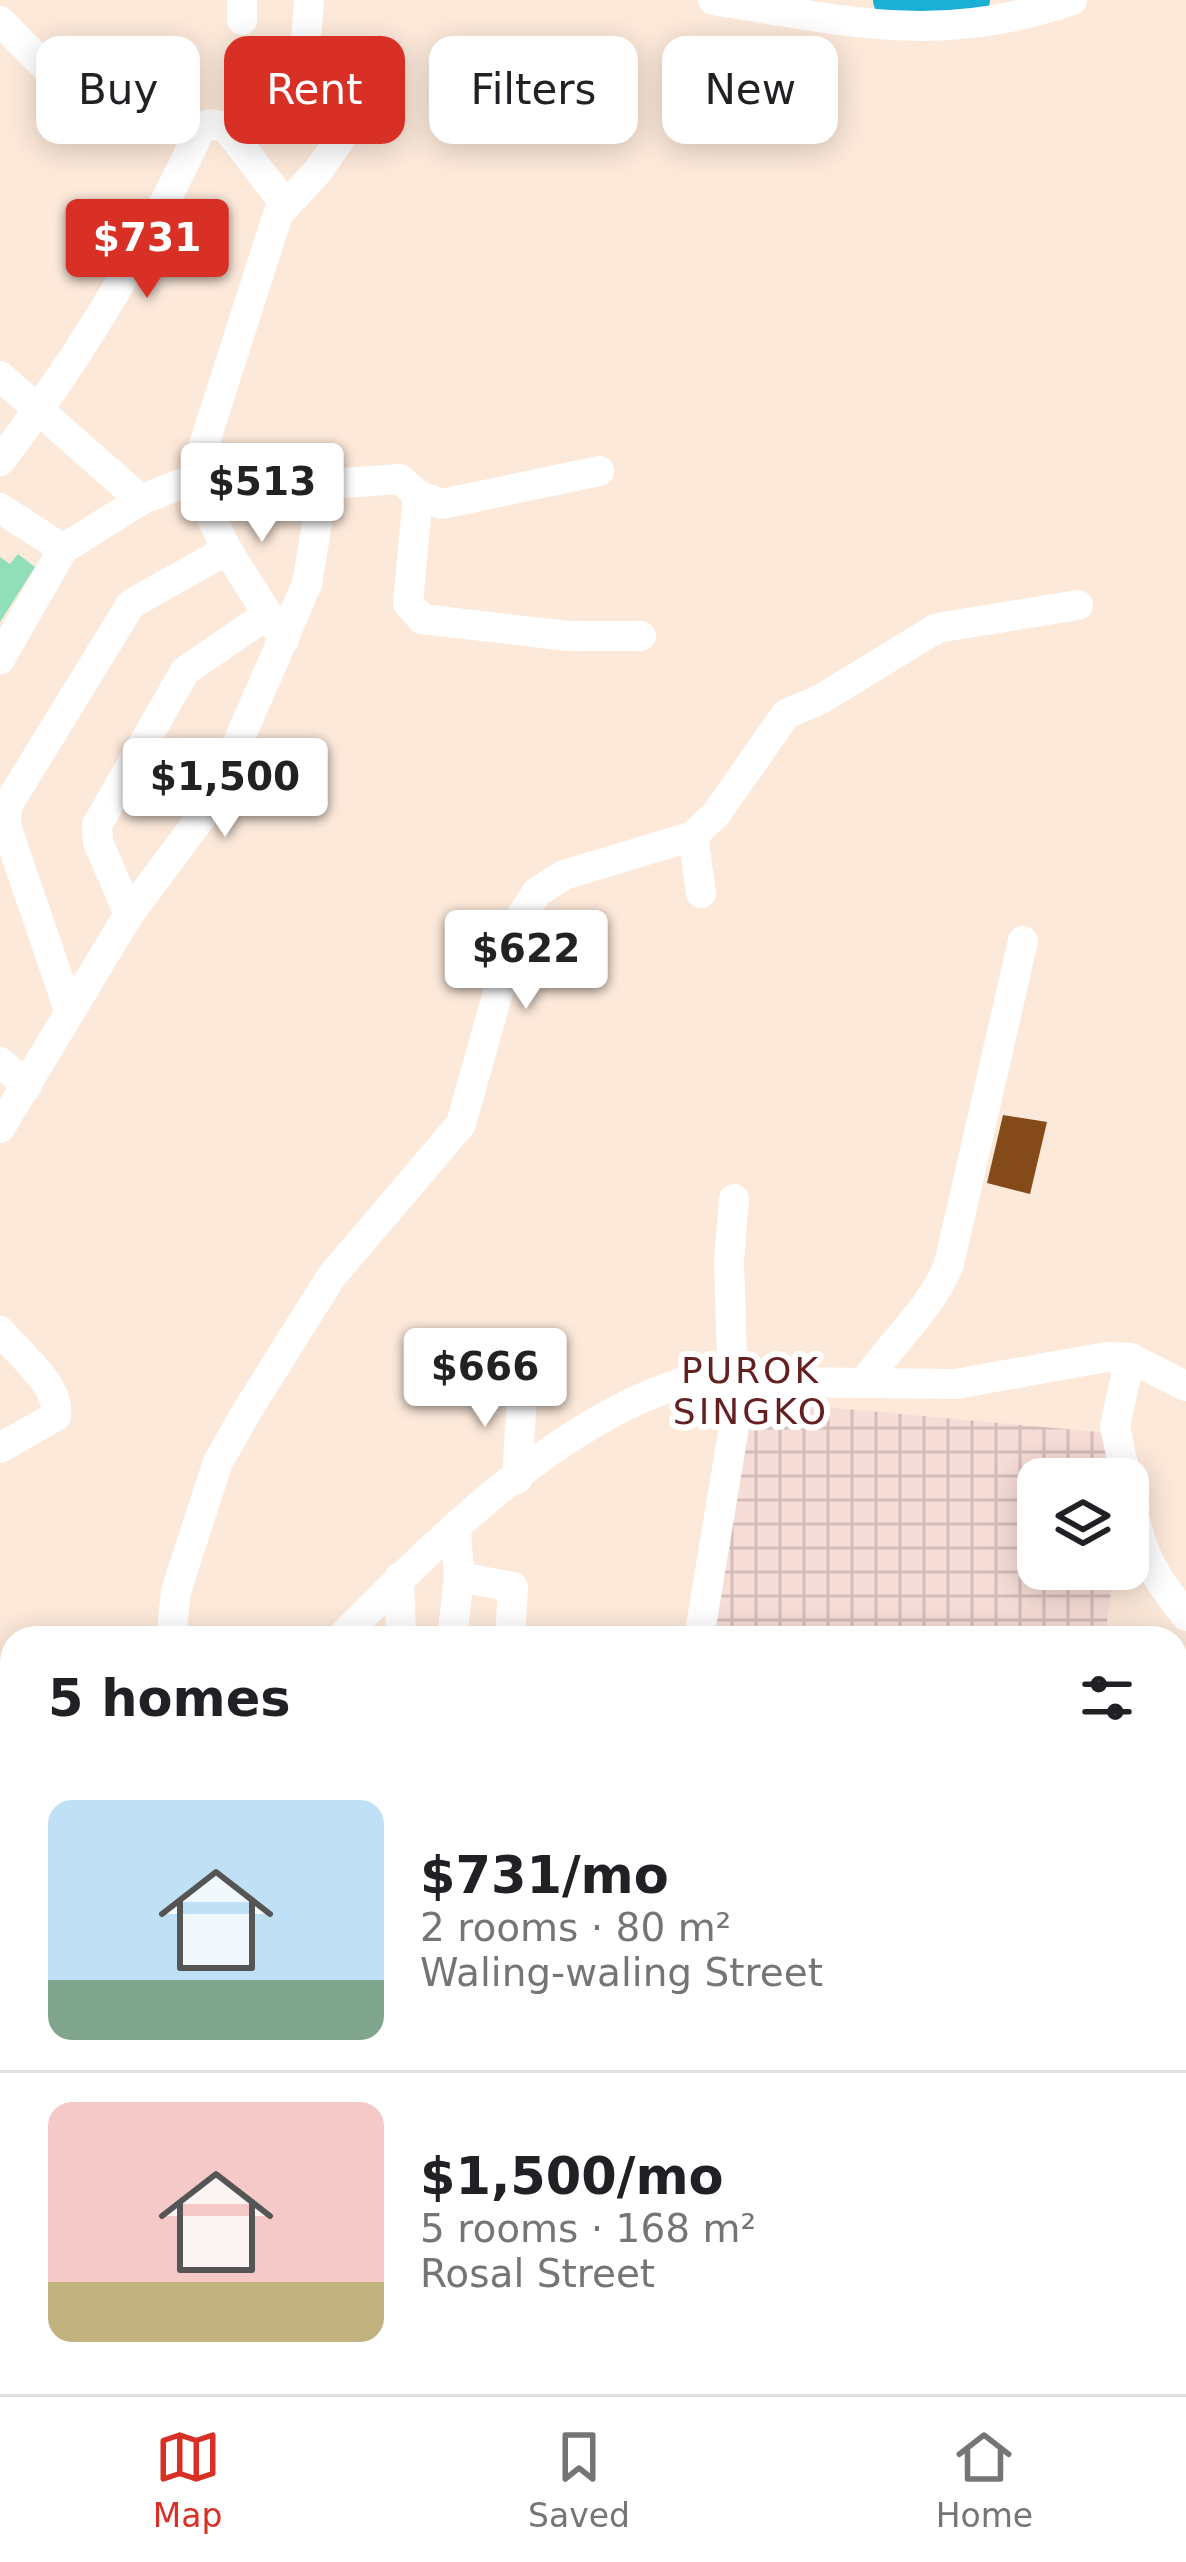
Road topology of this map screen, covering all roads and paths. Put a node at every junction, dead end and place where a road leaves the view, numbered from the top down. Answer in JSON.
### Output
{"nodes":[{"id":1,"x":309,"y":0,"type":"edge"},
{"id":2,"x":713,"y":0,"type":"edge"},
{"id":3,"x":1072,"y":0,"type":"edge"},
{"id":4,"x":0,"y":21,"type":"edge"},
{"id":5,"x":306,"y":36,"type":"edge"},
{"id":6,"x":36,"y":57,"type":"edge"},
{"id":7,"x":337,"y":144,"type":"edge"},
{"id":8,"x":285,"y":204,"type":"junction"},
{"id":9,"x":0,"y":376,"type":"edge"},
{"id":10,"x":41,"y":408,"type":"junction"},
{"id":11,"x":0,"y":461,"type":"edge"},
{"id":12,"x":599,"y":471,"type":"dead end"},
{"id":13,"x":194,"y":479,"type":"junction"},
{"id":14,"x":418,"y":495,"type":"junction"},
{"id":15,"x":141,"y":500,"type":"junction"},
{"id":16,"x":0,"y":508,"type":"edge"},
{"id":17,"x":63,"y":549,"type":"junction"},
{"id":18,"x":227,"y":550,"type":"junction"},
{"id":19,"x":1078,"y":604,"type":"dead end"},
{"id":20,"x":274,"y":628,"type":"junction"},
{"id":21,"x":641,"y":636,"type":"dead end"},
{"id":22,"x":0,"y":659,"type":"edge"},
{"id":23,"x":693,"y":836,"type":"junction"},
{"id":24,"x":701,"y":893,"type":"dead end"},
{"id":25,"x":129,"y":914,"type":"junction"},
{"id":26,"x":1023,"y":941,"type":"dead end"},
{"id":27,"x":69,"y":1010,"type":"junction"},
{"id":28,"x":0,"y":1062,"type":"edge"},
{"id":29,"x":27,"y":1086,"type":"junction"},
{"id":30,"x":0,"y":1128,"type":"edge"},
{"id":31,"x":734,"y":1199,"type":"dead end"},
{"id":32,"x":0,"y":1331,"type":"edge"},
{"id":33,"x":1130,"y":1358,"type":"junction"},
{"id":34,"x":523,"y":1377,"type":"dead end"},
{"id":35,"x":733,"y":1381,"type":"junction"},
{"id":36,"x":864,"y":1383,"type":"junction"},
{"id":37,"x":1186,"y":1386,"type":"edge"},
{"id":38,"x":0,"y":1448,"type":"edge"},
{"id":39,"x":1122,"y":1458,"type":"edge"},
{"id":40,"x":517,"y":1479,"type":"junction"},
{"id":41,"x":456,"y":1529,"type":"junction"},
{"id":42,"x":1149,"y":1566,"type":"edge"},
{"id":43,"x":458,"y":1577,"type":"junction"},
{"id":44,"x":399,"y":1578,"type":"junction"},
{"id":45,"x":1186,"y":1616,"type":"edge"},
{"id":46,"x":172,"y":1626,"type":"edge"},
{"id":47,"x":353,"y":1626,"type":"edge"},
{"id":48,"x":401,"y":1626,"type":"edge"},
{"id":49,"x":453,"y":1626,"type":"edge"},
{"id":50,"x":511,"y":1626,"type":"edge"},
{"id":51,"x":701,"y":1626,"type":"edge"}],
"edges":[{"from":1,"to":5,"type":"street"},
{"from":2,"to":3,"type":"street"},
{"from":4,"to":6,"type":"street"},
{"from":7,"to":8,"type":"street"},
{"from":8,"to":10,"type":"street"},
{"from":8,"to":13,"type":"street"},
{"from":9,"to":10,"type":"street"},
{"from":10,"to":11,"type":"street"},
{"from":10,"to":15,"type":"street"},
{"from":12,"to":14,"type":"street"},
{"from":13,"to":15,"type":"street"},
{"from":13,"to":18,"type":"street"},
{"from":14,"to":20,"type":"street"},
{"from":14,"to":21,"type":"street"},
{"from":15,"to":17,"type":"street"},
{"from":16,"to":17,"type":"street"},
{"from":17,"to":22,"type":"street"},
{"from":18,"to":20,"type":"street"},
{"from":18,"to":27,"type":"street"},
{"from":19,"to":23,"type":"street"},
{"from":20,"to":25,"type":"street"},
{"from":20,"to":25,"type":"street"},
{"from":23,"to":24,"type":"street"},
{"from":23,"to":46,"type":"street"},
{"from":25,"to":27,"type":"street"},
{"from":26,"to":36,"type":"street"},
{"from":27,"to":29,"type":"street"},
{"from":28,"to":29,"type":"street"},
{"from":29,"to":30,"type":"street"},
{"from":31,"to":35,"type":"street"},
{"from":32,"to":38,"type":"street"},
{"from":33,"to":36,"type":"street"},
{"from":33,"to":37,"type":"street"},
{"from":33,"to":39,"type":"street"},
{"from":34,"to":40,"type":"street"},
{"from":35,"to":36,"type":"street"},
{"from":35,"to":40,"type":"street"},
{"from":35,"to":51,"type":"street"},
{"from":40,"to":41,"type":"street"},
{"from":41,"to":43,"type":"street"},
{"from":41,"to":44,"type":"street"},
{"from":42,"to":45,"type":"street"},
{"from":43,"to":49,"type":"street"},
{"from":43,"to":50,"type":"street"},
{"from":44,"to":47,"type":"street"},
{"from":44,"to":48,"type":"street"}]}
